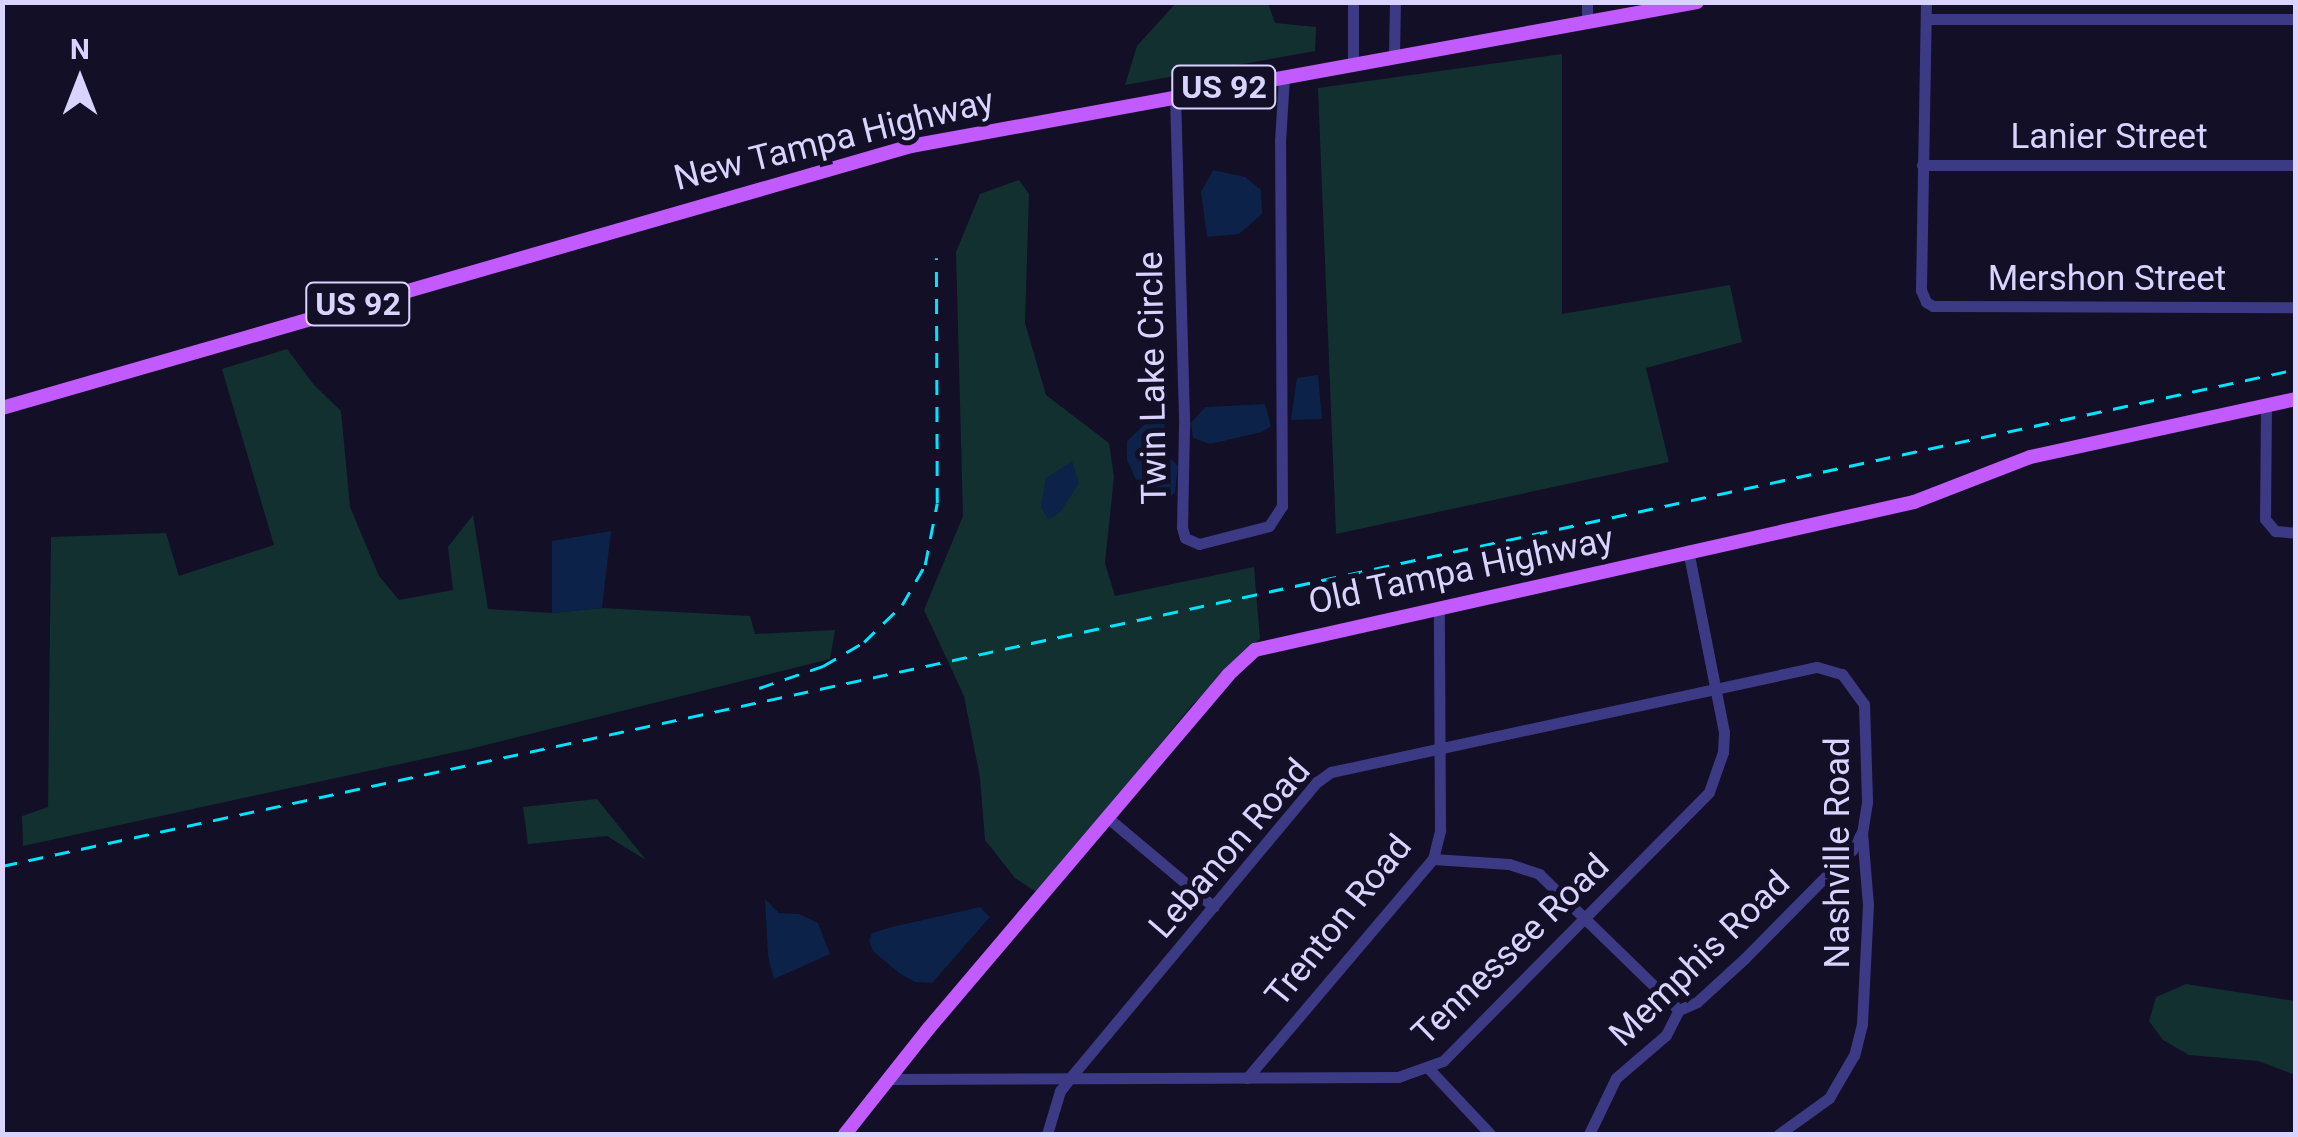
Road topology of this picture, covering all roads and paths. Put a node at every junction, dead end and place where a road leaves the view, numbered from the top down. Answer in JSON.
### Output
{"nodes":[{"id":1,"x":1354,"y":2,"type":"edge"},
{"id":2,"x":1395,"y":2,"type":"edge"},
{"id":3,"x":1587,"y":2,"type":"edge"},
{"id":4,"x":1697,"y":2,"type":"edge"},
{"id":5,"x":1926,"y":2,"type":"edge"},
{"id":6,"x":1664,"y":5,"type":"edge"},
{"id":7,"x":2296,"y":18,"type":"edge"},
{"id":8,"x":1926,"y":19,"type":"junction"},
{"id":9,"x":1587,"y":22,"type":"junction"},
{"id":10,"x":1394,"y":57,"type":"junction"},
{"id":11,"x":1353,"y":65,"type":"junction"},
{"id":12,"x":1284,"y":77,"type":"junction"},
{"id":13,"x":1175,"y":96,"type":"junction"},
{"id":14,"x":1922,"y":165,"type":"junction"},
{"id":15,"x":2296,"y":165,"type":"edge"},
{"id":16,"x":2296,"y":307,"type":"edge"},
{"id":17,"x":2296,"y":399,"type":"edge"},
{"id":18,"x":2266,"y":406,"type":"junction"},
{"id":19,"x":2,"y":408,"type":"edge"},
{"id":20,"x":2296,"y":533,"type":"edge"},
{"id":21,"x":1688,"y":552,"type":"junction"},
{"id":22,"x":1439,"y":607,"type":"junction"},
{"id":23,"x":1718,"y":688,"type":"junction"},
{"id":24,"x":1440,"y":747,"type":"junction"},
{"id":25,"x":1108,"y":818,"type":"junction"},
{"id":26,"x":1862,"y":832,"type":"junction"},
{"id":27,"x":1432,"y":859,"type":"junction"},
{"id":28,"x":1214,"y":907,"type":"junction"},
{"id":29,"x":1588,"y":919,"type":"junction"},
{"id":30,"x":1679,"y":1010,"type":"junction"},
{"id":31,"x":1428,"y":1070,"type":"junction"},
{"id":32,"x":1070,"y":1078,"type":"junction"},
{"id":33,"x":1247,"y":1078,"type":"junction"},
{"id":34,"x":892,"y":1079,"type":"junction"},
{"id":35,"x":845,"y":1134,"type":"edge"},
{"id":36,"x":1048,"y":1134,"type":"edge"},
{"id":37,"x":1490,"y":1134,"type":"edge"},
{"id":38,"x":1590,"y":1134,"type":"edge"},
{"id":39,"x":1779,"y":1134,"type":"edge"}],
"edges":[{"from":1,"to":11,"type":"street"},
{"from":2,"to":10,"type":"street"},
{"from":3,"to":9,"type":"street"},
{"from":4,"to":6,"type":"main road","name":"New Tampa Highway","number":"US 92"},
{"from":5,"to":8,"type":"street"},
{"from":6,"to":9,"type":"main road","name":"New Tampa Highway","number":"US 92"},
{"from":7,"to":8,"type":"street"},
{"from":8,"to":14,"type":"street"},
{"from":9,"to":10,"type":"main road","name":"New Tampa Highway","number":"US 92"},
{"from":10,"to":11,"type":"main road","name":"New Tampa Highway","number":"US 92"},
{"from":11,"to":12,"type":"main road","name":"New Tampa Highway","number":"US 92"},
{"from":12,"to":13,"type":"main road","name":"New Tampa Highway","number":"US 92"},
{"from":12,"to":13,"type":"street","name":"Twin Lake Circle"},
{"from":13,"to":19,"type":"main road","name":"New Tampa Highway","number":"US 92"},
{"from":14,"to":15,"type":"street","name":"Lanier Street"},
{"from":14,"to":16,"type":"street","name":"Mershon Street"},
{"from":17,"to":18,"type":"main road","name":"Old Tampa Highway"},
{"from":18,"to":20,"type":"street"},
{"from":18,"to":21,"type":"main road","name":"Old Tampa Highway"},
{"from":21,"to":22,"type":"main road","name":"Old Tampa Highway"},
{"from":21,"to":23,"type":"street","name":"Tennessee Road"},
{"from":22,"to":24,"type":"street","name":"Trenton Road"},
{"from":22,"to":25,"type":"main road","name":"Old Tampa Highway"},
{"from":23,"to":24,"type":"street","name":"Lebanon Road"},
{"from":23,"to":26,"type":"street","name":"Nashville Road"},
{"from":23,"to":29,"type":"street","name":"Tennessee Road"},
{"from":24,"to":27,"type":"street","name":"Trenton Road"},
{"from":24,"to":28,"type":"street","name":"Lebanon Road"},
{"from":25,"to":28,"type":"street"},
{"from":25,"to":34,"type":"main road","name":"Old Tampa Highway"},
{"from":26,"to":30,"type":"street","name":"Memphis Road"},
{"from":26,"to":39,"type":"street","name":"Nashville Road"},
{"from":27,"to":29,"type":"street"},
{"from":27,"to":33,"type":"street","name":"Trenton Road"},
{"from":28,"to":32,"type":"street","name":"Lebanon Road"},
{"from":29,"to":30,"type":"street"},
{"from":29,"to":31,"type":"street","name":"Tennessee Road"},
{"from":30,"to":38,"type":"street","name":"Memphis Road"},
{"from":31,"to":33,"type":"street","name":"Tennessee Road"},
{"from":31,"to":37,"type":"street"},
{"from":32,"to":33,"type":"street","name":"Tennessee Road"},
{"from":32,"to":34,"type":"street","name":"Tennessee Road"},
{"from":32,"to":36,"type":"street","name":"Lebanon Road"},
{"from":34,"to":35,"type":"main road","name":"Old Tampa Highway"}]}
